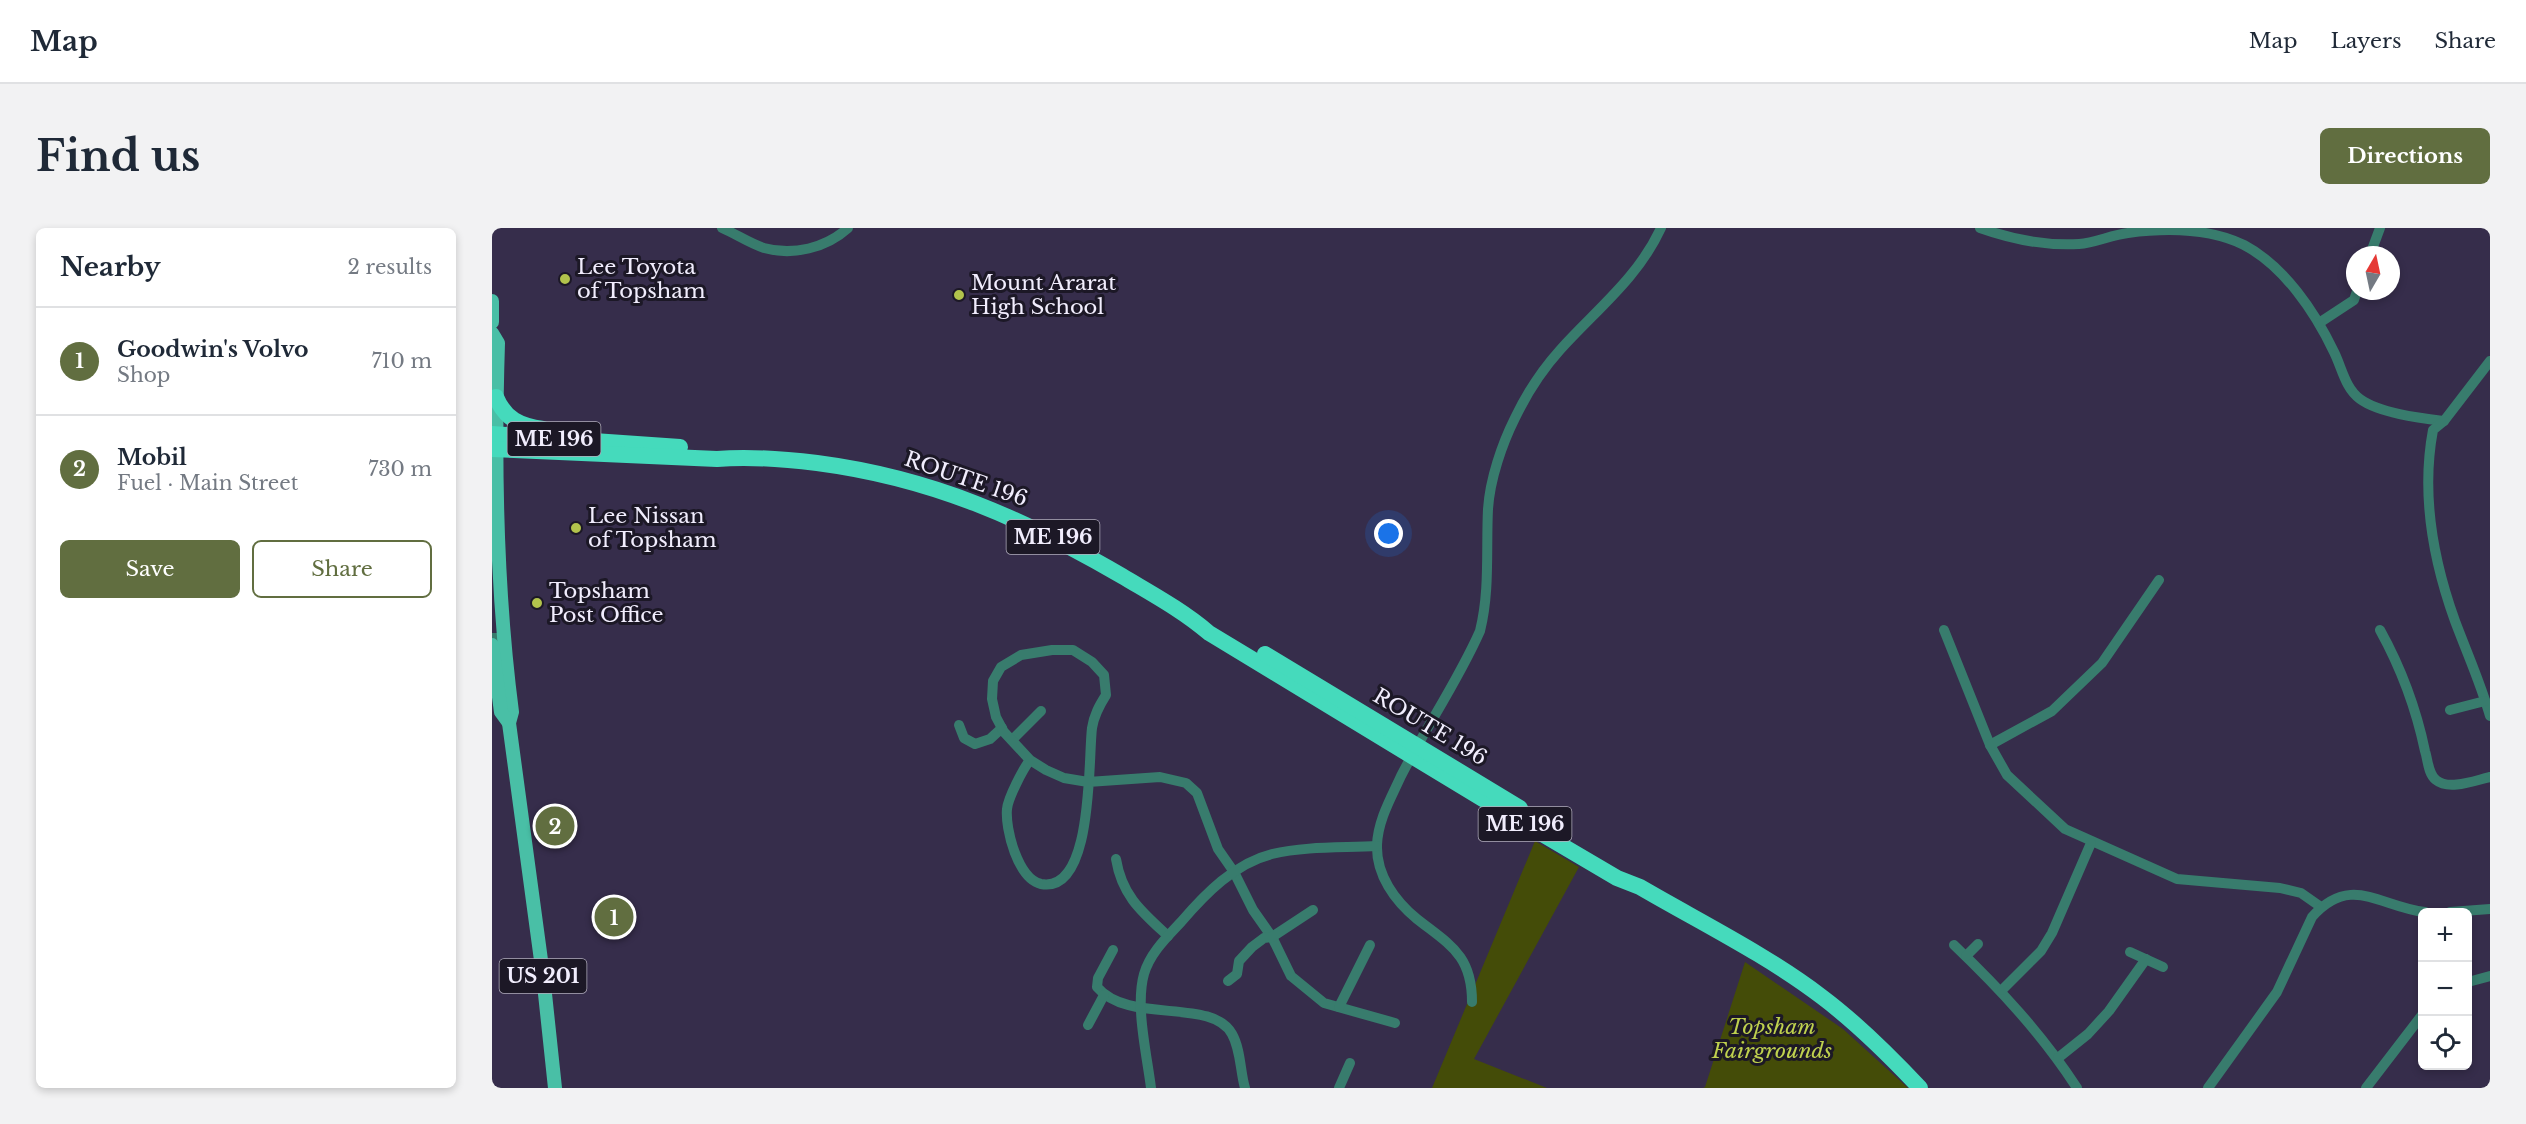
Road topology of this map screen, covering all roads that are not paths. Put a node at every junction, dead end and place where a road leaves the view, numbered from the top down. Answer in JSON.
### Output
{"nodes":[{"id":1,"x":722,"y":228,"type":"edge"},
{"id":2,"x":848,"y":228,"type":"edge"},
{"id":3,"x":1661,"y":228,"type":"edge"},
{"id":4,"x":1980,"y":228,"type":"edge"},
{"id":5,"x":2380,"y":228,"type":"edge"},
{"id":6,"x":2373,"y":246,"type":"edge"},
{"id":7,"x":2354,"y":300,"type":"edge"},
{"id":8,"x":492,"y":301,"type":"edge"},
{"id":9,"x":492,"y":322,"type":"edge"},
{"id":10,"x":2319,"y":323,"type":"junction"},
{"id":11,"x":492,"y":333,"type":"edge"},
{"id":12,"x":2490,"y":361,"type":"edge"},
{"id":13,"x":496,"y":397,"type":"junction"},
{"id":14,"x":2444,"y":421,"type":"junction"},
{"id":15,"x":494,"y":442,"type":"edge"},
{"id":16,"x":641,"y":444,"type":"junction"},
{"id":17,"x":741,"y":456,"type":"junction"},
{"id":18,"x":2159,"y":580,"type":"dead end"},
{"id":19,"x":1944,"y":630,"type":"dead end"},
{"id":20,"x":2380,"y":630,"type":"dead end"},
{"id":21,"x":496,"y":640,"type":"edge"},
{"id":22,"x":2486,"y":701,"type":"junction"},
{"id":23,"x":2450,"y":710,"type":"dead end"},
{"id":24,"x":1041,"y":711,"type":"dead end"},
{"id":25,"x":2490,"y":716,"type":"edge"},
{"id":26,"x":959,"y":724,"type":"dead end"},
{"id":27,"x":1002,"y":728,"type":"junction"},
{"id":28,"x":1012,"y":740,"type":"junction"},
{"id":29,"x":1990,"y":745,"type":"junction"},
{"id":30,"x":1414,"y":751,"type":"junction"},
{"id":31,"x":1030,"y":760,"type":"junction"},
{"id":32,"x":2490,"y":777,"type":"edge"},
{"id":33,"x":1088,"y":782,"type":"junction"},
{"id":34,"x":2091,"y":843,"type":"junction"},
{"id":35,"x":1377,"y":846,"type":"junction"},
{"id":36,"x":1116,"y":859,"type":"dead end"},
{"id":37,"x":1234,"y":872,"type":"junction"},
{"id":38,"x":2321,"y":907,"type":"junction"},
{"id":39,"x":2490,"y":909,"type":"edge"},
{"id":40,"x":1313,"y":910,"type":"dead end"},
{"id":41,"x":2418,"y":910,"type":"edge"},
{"id":42,"x":2472,"y":910,"type":"edge"},
{"id":43,"x":1168,"y":936,"type":"junction"},
{"id":44,"x":1272,"y":938,"type":"junction"},
{"id":45,"x":1978,"y":944,"type":"dead end"},
{"id":46,"x":1370,"y":945,"type":"dead end"},
{"id":47,"x":1954,"y":945,"type":"dead end"},
{"id":48,"x":1113,"y":950,"type":"dead end"},
{"id":49,"x":2130,"y":952,"type":"dead end"},
{"id":50,"x":1966,"y":956,"type":"junction"},
{"id":51,"x":2145,"y":959,"type":"junction"},
{"id":52,"x":2163,"y":967,"type":"dead end"},
{"id":53,"x":2490,"y":976,"type":"edge"},
{"id":54,"x":1228,"y":981,"type":"dead end"},
{"id":55,"x":2472,"y":981,"type":"edge"},
{"id":56,"x":2002,"y":990,"type":"junction"},
{"id":57,"x":1104,"y":995,"type":"junction"},
{"id":58,"x":1472,"y":1002,"type":"dead end"},
{"id":59,"x":1339,"y":1007,"type":"junction"},
{"id":60,"x":1142,"y":1009,"type":"junction"},
{"id":61,"x":2421,"y":1016,"type":"edge"},
{"id":62,"x":1395,"y":1023,"type":"dead end"},
{"id":63,"x":1088,"y":1025,"type":"dead end"},
{"id":64,"x":2058,"y":1059,"type":"junction"},
{"id":65,"x":1350,"y":1063,"type":"dead end"},
{"id":66,"x":555,"y":1088,"type":"edge"},
{"id":67,"x":1151,"y":1088,"type":"edge"},
{"id":68,"x":1245,"y":1088,"type":"edge"},
{"id":69,"x":1339,"y":1088,"type":"edge"},
{"id":70,"x":1920,"y":1088,"type":"edge"},
{"id":71,"x":2077,"y":1088,"type":"edge"},
{"id":72,"x":2208,"y":1088,"type":"edge"},
{"id":73,"x":2366,"y":1088,"type":"edge"}],
"edges":[{"from":1,"to":2,"type":"street"},
{"from":3,"to":30,"type":"street"},
{"from":4,"to":10,"type":"street"},
{"from":5,"to":6,"type":"street"},
{"from":7,"to":10,"type":"street"},
{"from":8,"to":9,"type":"main road"},
{"from":10,"to":14,"type":"street"},
{"from":11,"to":13,"type":"main road","number":"US 201"},
{"from":12,"to":14,"type":"street"},
{"from":13,"to":15,"type":"main road","number":"US 201"},
{"from":13,"to":16,"type":"highway"},
{"from":14,"to":22,"type":"street"},
{"from":15,"to":16,"type":"highway","name":"ROUTE 196","number":"ME 196"},
{"from":15,"to":17,"type":"highway","name":"ROUTE 196","number":"ME 196"},
{"from":15,"to":21,"type":"main road","number":"US 201"},
{"from":16,"to":17,"type":"highway","name":"ROUTE 196","number":"ME 196"},
{"from":17,"to":30,"type":"highway","name":"ROUTE 196","number":"ME 196"},
{"from":18,"to":29,"type":"street"},
{"from":19,"to":29,"type":"street"},
{"from":20,"to":32,"type":"street"},
{"from":21,"to":66,"type":"main road","number":"US 201"},
{"from":22,"to":23,"type":"street"},
{"from":22,"to":25,"type":"street"},
{"from":24,"to":28,"type":"street"},
{"from":26,"to":27,"type":"street"},
{"from":27,"to":28,"type":"street"},
{"from":27,"to":33,"type":"street"},
{"from":28,"to":31,"type":"street"},
{"from":29,"to":34,"type":"street"},
{"from":30,"to":35,"type":"street"},
{"from":30,"to":70,"type":"highway","name":"ROUTE 196","number":"ME 196"},
{"from":31,"to":33,"type":"street"},
{"from":31,"to":33,"type":"street"},
{"from":33,"to":37,"type":"street"},
{"from":34,"to":38,"type":"street"},
{"from":34,"to":56,"type":"street"},
{"from":35,"to":37,"type":"street"},
{"from":35,"to":58,"type":"street"},
{"from":36,"to":43,"type":"street"},
{"from":37,"to":43,"type":"street"},
{"from":37,"to":44,"type":"street"},
{"from":38,"to":41,"type":"street"},
{"from":38,"to":72,"type":"street"},
{"from":39,"to":42,"type":"street"},
{"from":40,"to":44,"type":"street"},
{"from":43,"to":60,"type":"street"},
{"from":44,"to":54,"type":"street"},
{"from":44,"to":59,"type":"street"},
{"from":45,"to":50,"type":"street"},
{"from":46,"to":59,"type":"street"},
{"from":47,"to":50,"type":"street"},
{"from":48,"to":57,"type":"street"},
{"from":49,"to":51,"type":"street"},
{"from":50,"to":56,"type":"street"},
{"from":51,"to":52,"type":"street"},
{"from":51,"to":64,"type":"street"},
{"from":53,"to":55,"type":"street"},
{"from":56,"to":64,"type":"street"},
{"from":57,"to":60,"type":"street"},
{"from":57,"to":63,"type":"street"},
{"from":59,"to":62,"type":"street"},
{"from":60,"to":67,"type":"street"},
{"from":60,"to":68,"type":"street"},
{"from":61,"to":73,"type":"street"},
{"from":64,"to":71,"type":"street"},
{"from":65,"to":69,"type":"street"}]}
